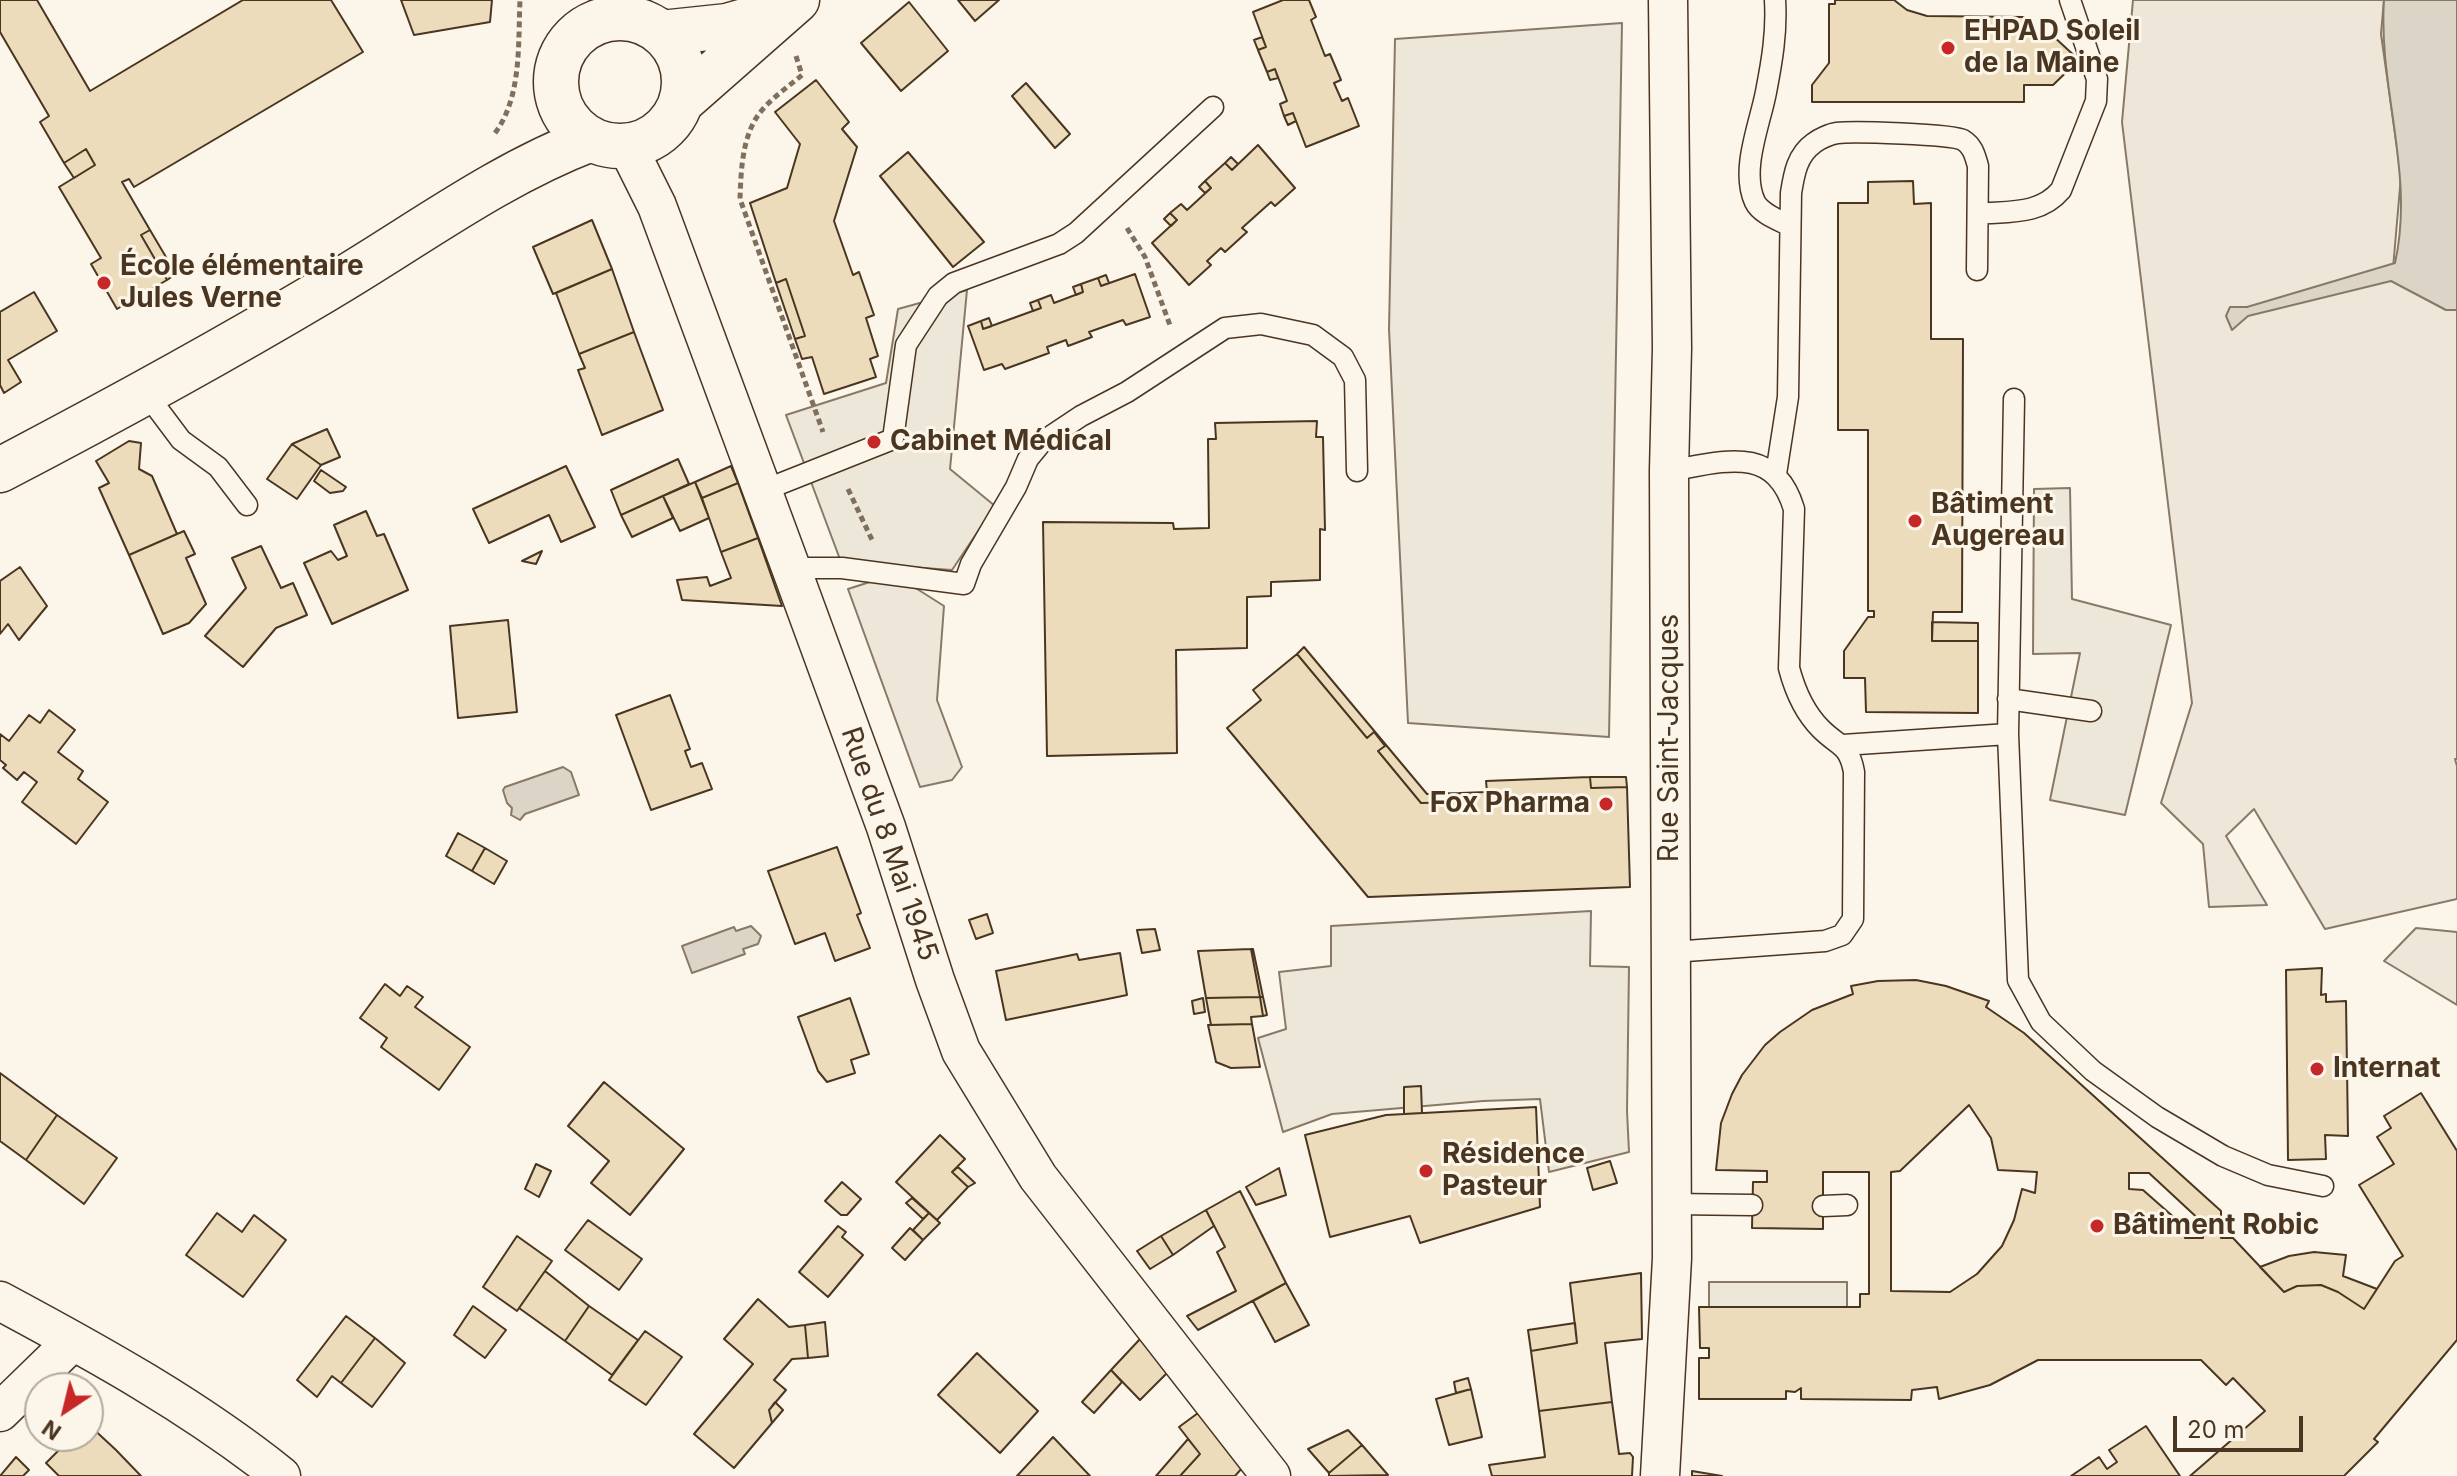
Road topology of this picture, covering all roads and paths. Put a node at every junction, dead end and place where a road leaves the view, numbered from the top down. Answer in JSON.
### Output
{"nodes":[{"id":1,"x":520,"y":0,"type":"edge"},
{"id":2,"x":1668,"y":0,"type":"edge"},
{"id":3,"x":1775,"y":0,"type":"edge"},
{"id":4,"x":2070,"y":0,"type":"edge"},
{"id":5,"x":791,"y":5,"type":"edge"},
{"id":6,"x":638,"y":17,"type":"edge"},
{"id":7,"x":574,"y":18,"type":"edge"},
{"id":8,"x":802,"y":75,"type":"dead end"},
{"id":9,"x":558,"y":98,"type":"junction"},
{"id":10,"x":681,"y":102,"type":"junction"},
{"id":11,"x":1213,"y":107,"type":"dead end"},
{"id":12,"x":494,"y":135,"type":"dead end"},
{"id":13,"x":609,"y":143,"type":"junction"},
{"id":14,"x":512,"y":174,"type":"junction"},
{"id":15,"x":1108,"y":205,"type":"junction"},
{"id":16,"x":1978,"y":214,"type":"junction"},
{"id":17,"x":1790,"y":226,"type":"junction"},
{"id":18,"x":1977,"y":270,"type":"dead end"},
{"id":19,"x":1181,"y":355,"type":"junction"},
{"id":20,"x":145,"y":392,"type":"junction"},
{"id":21,"x":2014,"y":399,"type":"dead end"},
{"id":22,"x":835,"y":463,"type":"junction"},
{"id":23,"x":0,"y":470,"type":"edge"},
{"id":24,"x":1357,"y":471,"type":"dead end"},
{"id":25,"x":1669,"y":471,"type":"junction"},
{"id":26,"x":1776,"y":474,"type":"junction"},
{"id":27,"x":762,"y":491,"type":"junction"},
{"id":28,"x":247,"y":505,"type":"dead end"},
{"id":29,"x":791,"y":568,"type":"junction"},
{"id":30,"x":887,"y":572,"type":"junction"},
{"id":31,"x":2008,"y":699,"type":"junction"},
{"id":32,"x":2091,"y":711,"type":"dead end"},
{"id":33,"x":2008,"y":734,"type":"junction"},
{"id":34,"x":1843,"y":745,"type":"junction"},
{"id":35,"x":1672,"y":952,"type":"junction"},
{"id":36,"x":2323,"y":1186,"type":"dead end"},
{"id":37,"x":1672,"y":1204,"type":"junction"},
{"id":38,"x":1752,"y":1205,"type":"dead end"},
{"id":39,"x":1847,"y":1205,"type":"dead end"},
{"id":40,"x":1823,"y":1206,"type":"dead end"},
{"id":41,"x":0,"y":1301,"type":"edge"},
{"id":42,"x":73,"y":1341,"type":"junction"},
{"id":43,"x":0,"y":1412,"type":"edge"},
{"id":44,"x":281,"y":1476,"type":"edge"},
{"id":45,"x":1271,"y":1476,"type":"edge"},
{"id":46,"x":1660,"y":1476,"type":"edge"}],
"edges":[{"from":1,"to":12,"type":"path"},
{"from":2,"to":25,"type":"street","name":"Rue Saint-Jacques"},
{"from":3,"to":17,"type":"lane"},
{"from":4,"to":16,"type":"lane"},
{"from":5,"to":6,"type":"main road"},
{"from":5,"to":10,"type":"main road"},
{"from":6,"to":7,"type":"main road"},
{"from":6,"to":10,"type":"main road"},
{"from":7,"to":9,"type":"main road"},
{"from":8,"to":22,"type":"path"},
{"from":9,"to":13,"type":"main road"},
{"from":9,"to":14,"type":"main road"},
{"from":10,"to":13,"type":"main road"},
{"from":11,"to":15,"type":"lane"},
{"from":13,"to":14,"type":"main road"},
{"from":13,"to":27,"type":"street","name":"Rue du 8 Mai 1945"},
{"from":14,"to":20,"type":"main road"},
{"from":15,"to":19,"type":"path"},
{"from":15,"to":22,"type":"lane"},
{"from":16,"to":17,"type":"lane"},
{"from":16,"to":18,"type":"lane"},
{"from":17,"to":26,"type":"lane"},
{"from":19,"to":24,"type":"lane"},
{"from":19,"to":30,"type":"lane"},
{"from":20,"to":23,"type":"main road"},
{"from":20,"to":28,"type":"lane"},
{"from":21,"to":31,"type":"lane"},
{"from":22,"to":27,"type":"lane"},
{"from":22,"to":30,"type":"path"},
{"from":25,"to":26,"type":"lane"},
{"from":25,"to":35,"type":"street","name":"Rue Saint-Jacques"},
{"from":26,"to":34,"type":"lane"},
{"from":27,"to":29,"type":"street","name":"Rue du 8 Mai 1945"},
{"from":29,"to":30,"type":"lane"},
{"from":29,"to":45,"type":"street","name":"Rue du 8 Mai 1945"},
{"from":31,"to":32,"type":"lane"},
{"from":31,"to":33,"type":"lane"},
{"from":33,"to":34,"type":"lane"},
{"from":33,"to":36,"type":"lane"},
{"from":34,"to":35,"type":"lane"},
{"from":35,"to":37,"type":"street","name":"Rue Saint-Jacques"},
{"from":37,"to":38,"type":"lane"},
{"from":37,"to":46,"type":"street","name":"Rue Saint-Jacques"},
{"from":39,"to":40,"type":"lane"},
{"from":41,"to":42,"type":"street"},
{"from":42,"to":43,"type":"street"},
{"from":42,"to":44,"type":"street"}]}
